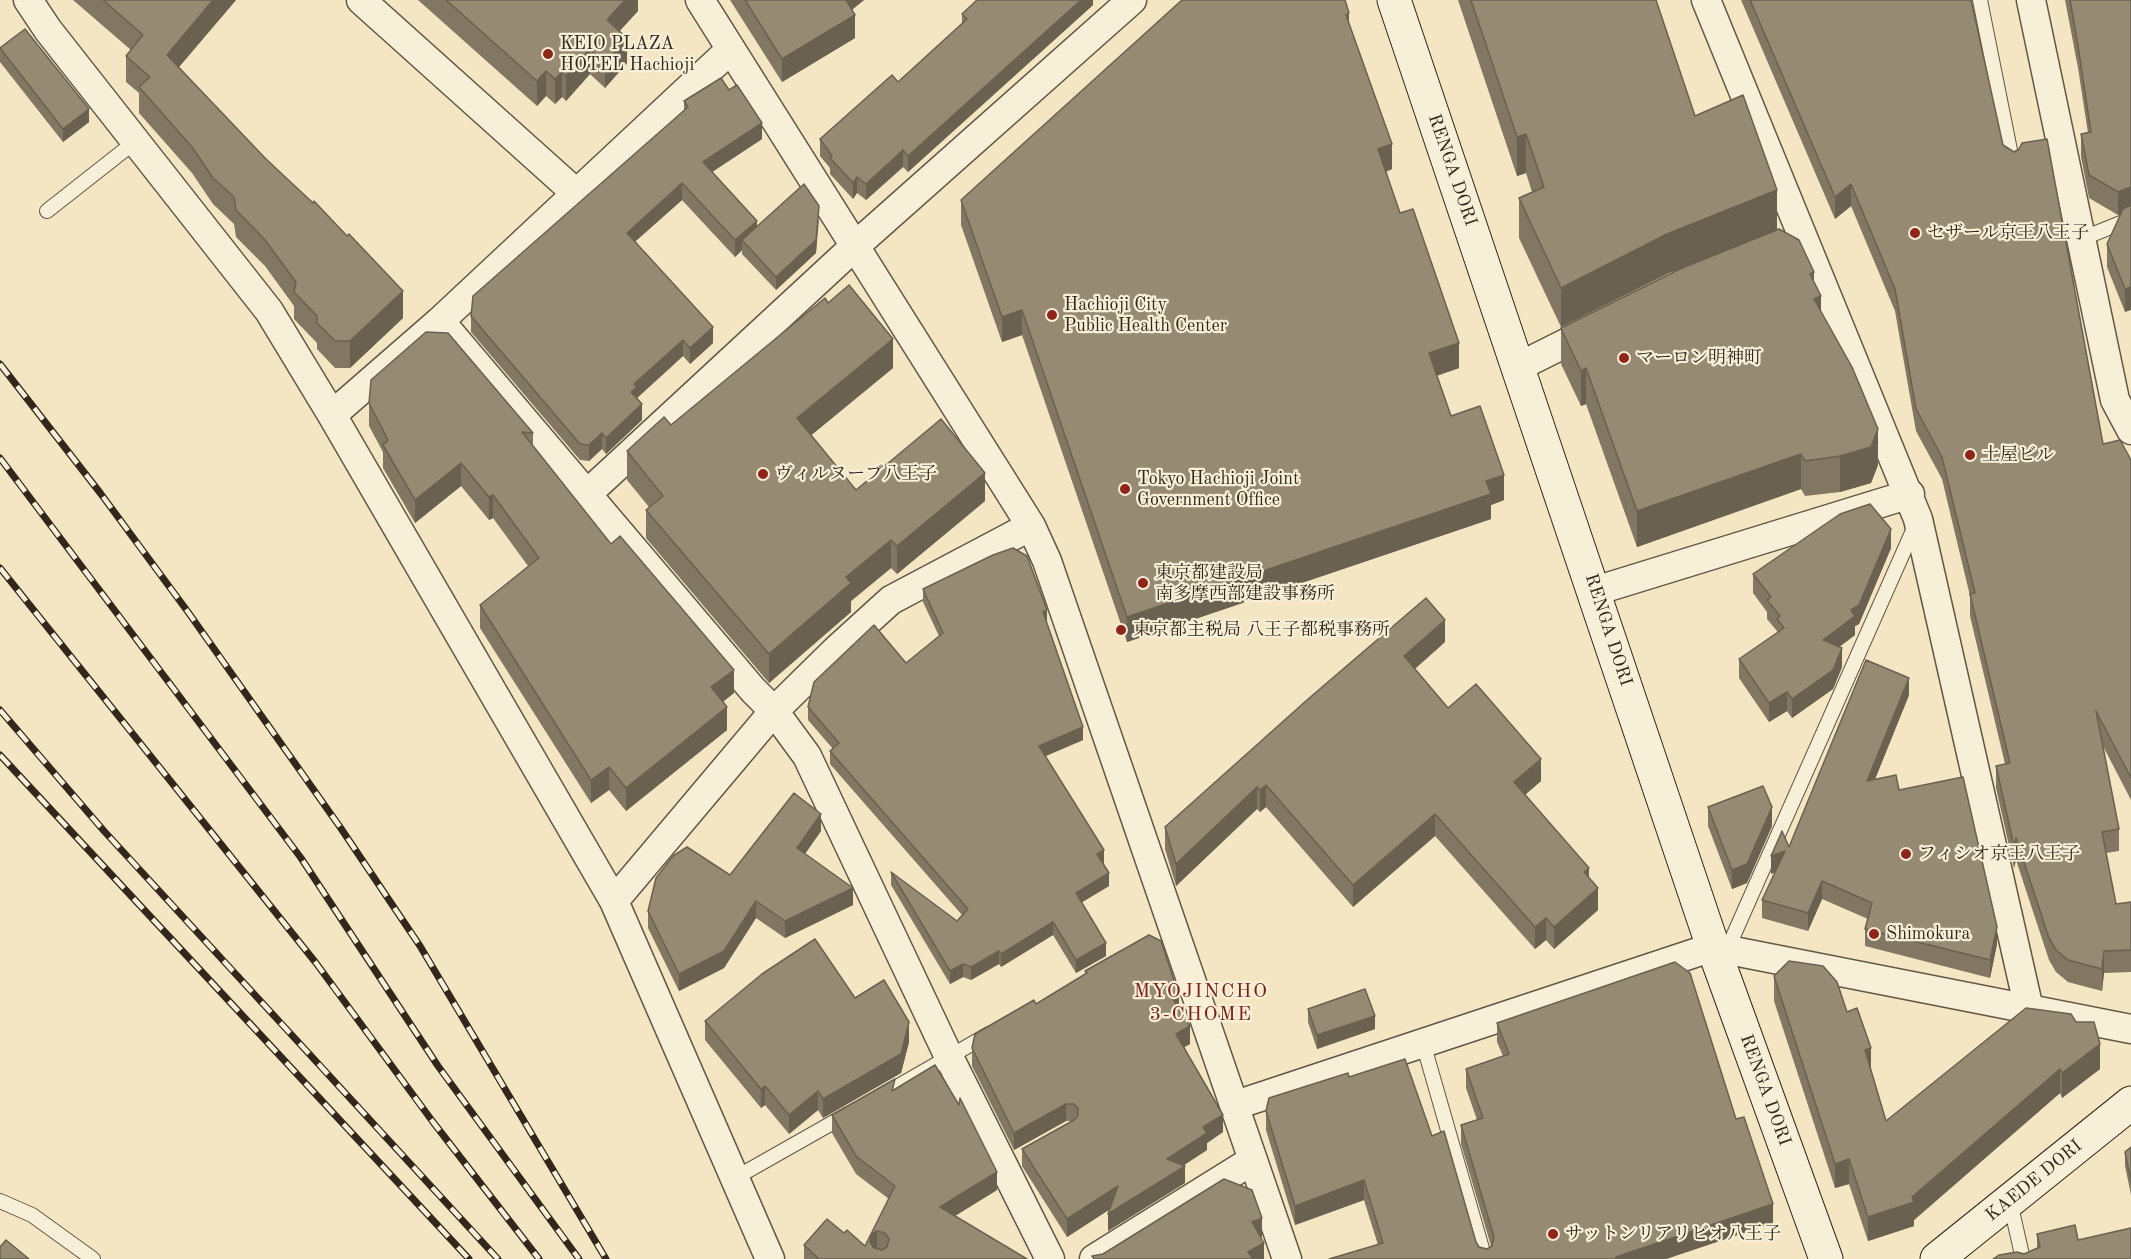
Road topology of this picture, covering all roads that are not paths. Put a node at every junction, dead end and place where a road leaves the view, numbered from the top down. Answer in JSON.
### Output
{"nodes":[{"id":1,"x":28,"y":0,"type":"edge"},
{"id":2,"x":362,"y":0,"type":"edge"},
{"id":3,"x":700,"y":0,"type":"edge"},
{"id":4,"x":1132,"y":0,"type":"edge"},
{"id":5,"x":1394,"y":0,"type":"edge"},
{"id":6,"x":1706,"y":0,"type":"edge"},
{"id":7,"x":1980,"y":0,"type":"edge"},
{"id":8,"x":2031,"y":0,"type":"edge"},
{"id":9,"x":730,"y":50,"type":"junction"},
{"id":10,"x":136,"y":141,"type":"junction"},
{"id":11,"x":2013,"y":165,"type":"edge"},
{"id":12,"x":576,"y":193,"type":"junction"},
{"id":13,"x":46,"y":211,"type":"dead end"},
{"id":14,"x":2131,"y":219,"type":"edge"},
{"id":15,"x":2081,"y":239,"type":"junction"},
{"id":16,"x":854,"y":247,"type":"junction"},
{"id":17,"x":1622,"y":314,"type":"edge"},
{"id":18,"x":440,"y":321,"type":"junction"},
{"id":19,"x":1518,"y":367,"type":"junction"},
{"id":20,"x":332,"y":415,"type":"junction"},
{"id":21,"x":2131,"y":430,"type":"edge"},
{"id":22,"x":587,"y":494,"type":"junction"},
{"id":23,"x":1914,"y":506,"type":"junction"},
{"id":24,"x":1031,"y":526,"type":"junction"},
{"id":25,"x":1595,"y":591,"type":"junction"},
{"id":26,"x":774,"y":711,"type":"junction"},
{"id":27,"x":614,"y":901,"type":"junction"},
{"id":28,"x":1720,"y":949,"type":"junction"},
{"id":29,"x":2029,"y":1009,"type":"junction"},
{"id":30,"x":1000,"y":1028,"type":"edge"},
{"id":31,"x":2131,"y":1029,"type":"edge"},
{"id":32,"x":1423,"y":1044,"type":"junction"},
{"id":33,"x":950,"y":1057,"type":"junction"},
{"id":34,"x":2131,"y":1103,"type":"edge"},
{"id":35,"x":1236,"y":1105,"type":"junction"},
{"id":36,"x":1253,"y":1160,"type":"junction"},
{"id":37,"x":735,"y":1178,"type":"junction"},
{"id":38,"x":2010,"y":1200,"type":"junction"},
{"id":39,"x":0,"y":1201,"type":"edge"},
{"id":40,"x":93,"y":1259,"type":"edge"},
{"id":41,"x":770,"y":1259,"type":"edge"},
{"id":42,"x":1050,"y":1259,"type":"edge"},
{"id":43,"x":1095,"y":1259,"type":"edge"},
{"id":44,"x":1287,"y":1259,"type":"edge"},
{"id":45,"x":1485,"y":1259,"type":"edge"},
{"id":46,"x":1826,"y":1259,"type":"edge"},
{"id":47,"x":1937,"y":1259,"type":"edge"},
{"id":48,"x":2022,"y":1259,"type":"edge"}],
"edges":[{"from":1,"to":10,"type":"street"},
{"from":2,"to":12,"type":"street"},
{"from":3,"to":9,"type":"street"},
{"from":4,"to":16,"type":"street"},
{"from":5,"to":19,"type":"street","name":"RENGA DORI"},
{"from":6,"to":23,"type":"street"},
{"from":7,"to":11,"type":"lane"},
{"from":8,"to":15,"type":"street"},
{"from":9,"to":12,"type":"street"},
{"from":9,"to":16,"type":"street"},
{"from":10,"to":13,"type":"lane"},
{"from":10,"to":20,"type":"street"},
{"from":12,"to":18,"type":"street"},
{"from":14,"to":15,"type":"lane"},
{"from":15,"to":21,"type":"street"},
{"from":16,"to":22,"type":"street"},
{"from":16,"to":24,"type":"street"},
{"from":17,"to":19,"type":"street"},
{"from":18,"to":20,"type":"street"},
{"from":18,"to":22,"type":"street"},
{"from":19,"to":25,"type":"street","name":"RENGA DORI"},
{"from":20,"to":27,"type":"street"},
{"from":22,"to":26,"type":"street"},
{"from":23,"to":25,"type":"street"},
{"from":23,"to":28,"type":"lane"},
{"from":23,"to":29,"type":"street"},
{"from":24,"to":26,"type":"street"},
{"from":24,"to":35,"type":"street"},
{"from":25,"to":28,"type":"street","name":"RENGA DORI"},
{"from":26,"to":27,"type":"street"},
{"from":26,"to":33,"type":"street"},
{"from":27,"to":37,"type":"street"},
{"from":28,"to":29,"type":"street"},
{"from":28,"to":32,"type":"street"},
{"from":28,"to":46,"type":"street","name":"RENGA DORI"},
{"from":29,"to":31,"type":"street"},
{"from":30,"to":33,"type":"lane"},
{"from":32,"to":35,"type":"street"},
{"from":32,"to":45,"type":"lane"},
{"from":33,"to":37,"type":"lane"},
{"from":33,"to":42,"type":"street"},
{"from":34,"to":38,"type":"street","name":"KAEDE DORI"},
{"from":35,"to":36,"type":"street"},
{"from":36,"to":43,"type":"street"},
{"from":36,"to":44,"type":"street"},
{"from":37,"to":41,"type":"street"},
{"from":38,"to":47,"type":"street","name":"KAEDE DORI"},
{"from":38,"to":48,"type":"lane"},
{"from":39,"to":40,"type":"lane"}]}
